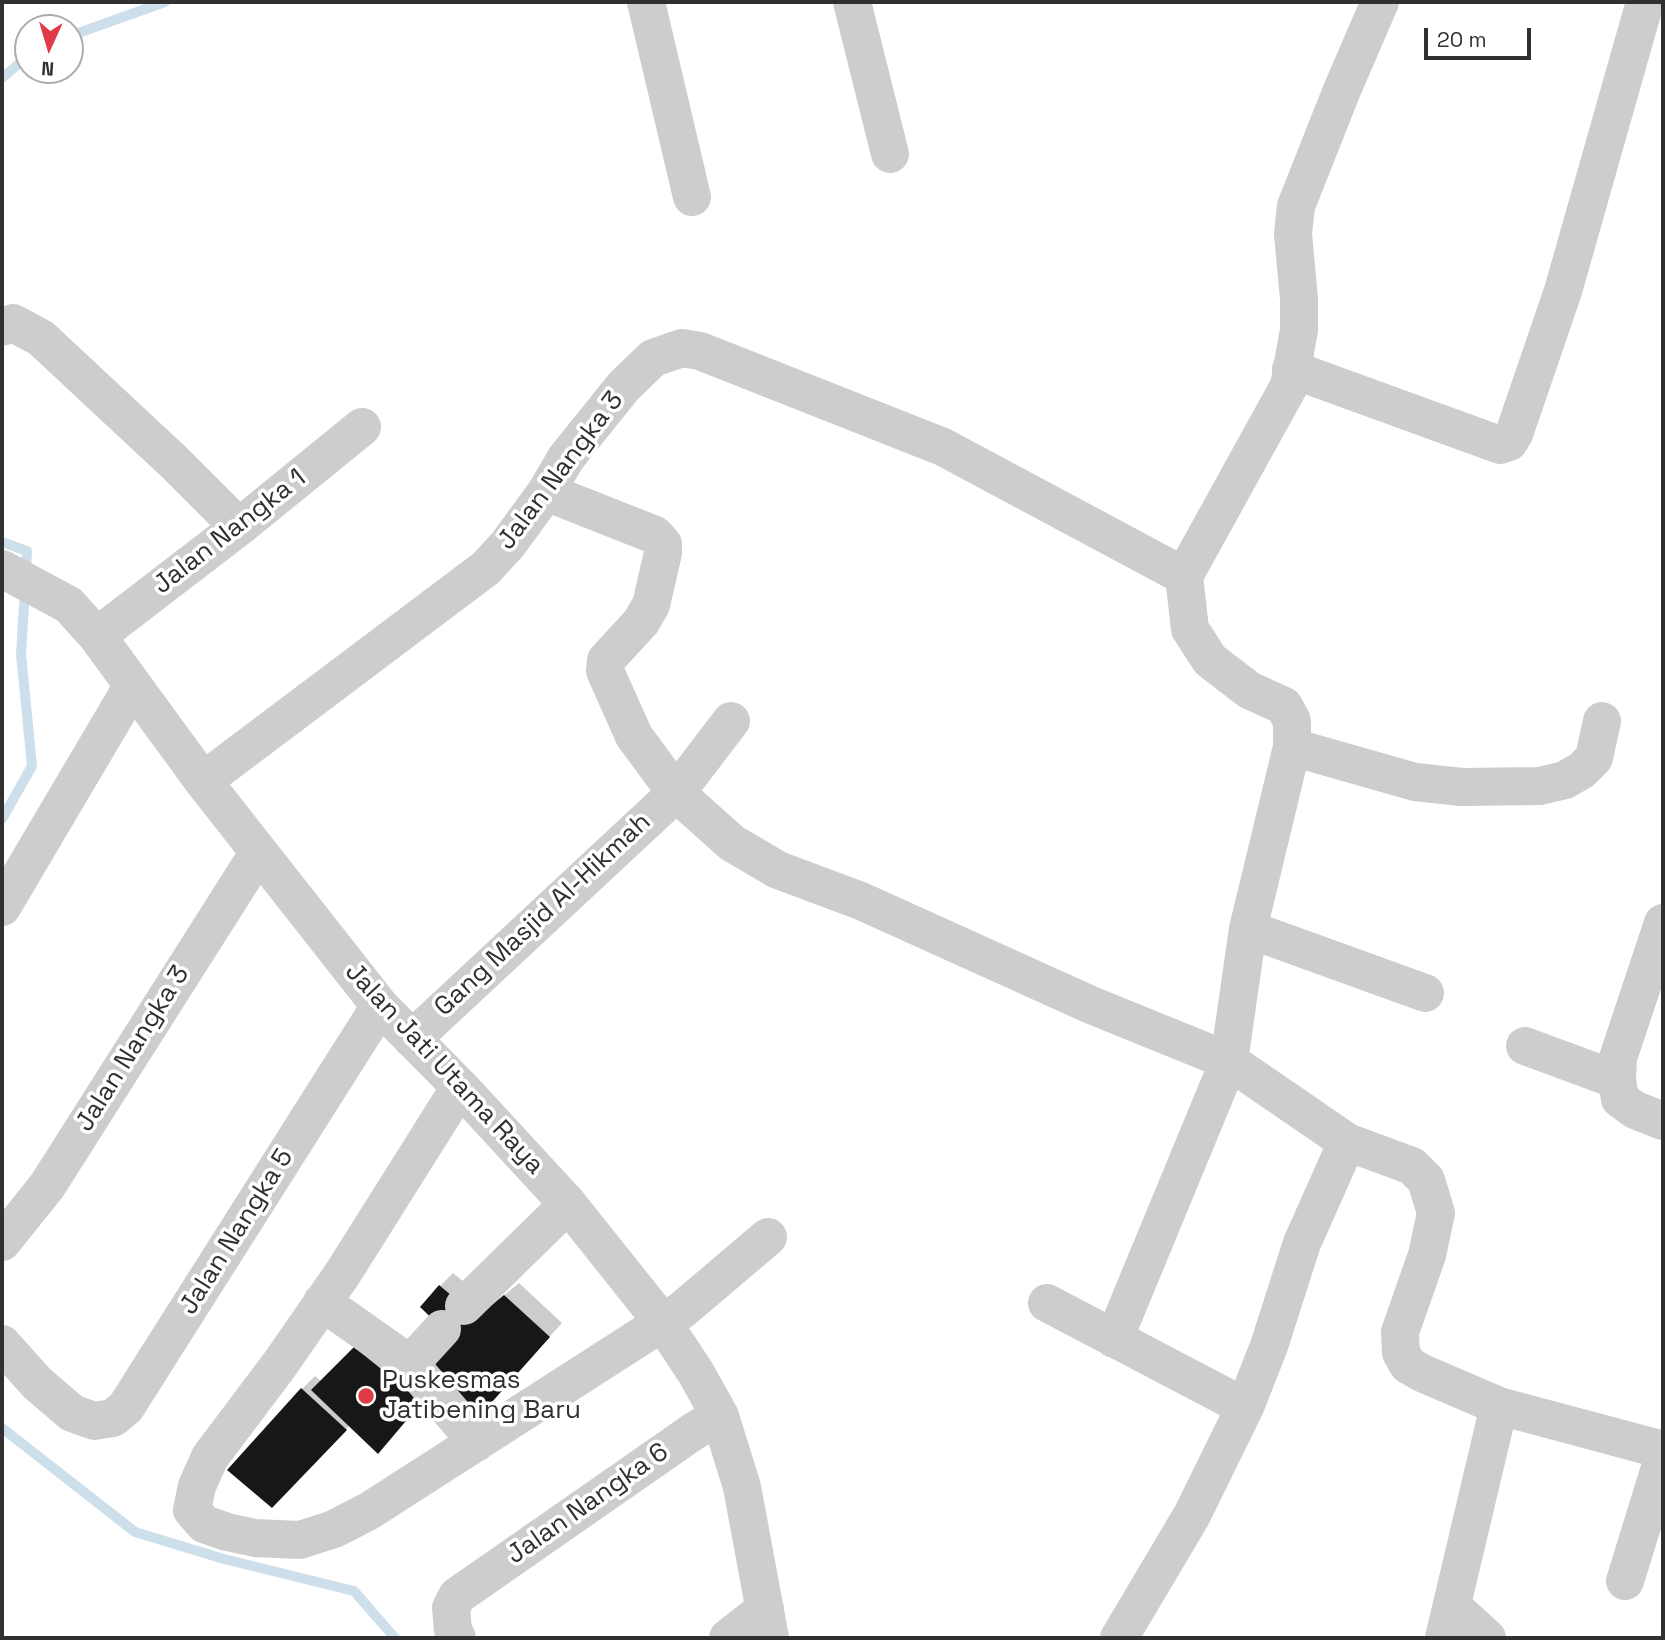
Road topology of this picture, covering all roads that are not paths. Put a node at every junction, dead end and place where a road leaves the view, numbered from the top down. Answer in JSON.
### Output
{"nodes":[{"id":1,"x":646,"y":2,"type":"edge"},
{"id":2,"x":852,"y":2,"type":"edge"},
{"id":3,"x":1380,"y":2,"type":"edge"},
{"id":4,"x":1645,"y":2,"type":"edge"},
{"id":5,"x":890,"y":154,"type":"dead end"},
{"id":6,"x":692,"y":197,"type":"dead end"},
{"id":7,"x":2,"y":327,"type":"edge"},
{"id":8,"x":1292,"y":369,"type":"junction"},
{"id":9,"x":362,"y":426,"type":"dead end"},
{"id":10,"x":546,"y":492,"type":"junction"},
{"id":11,"x":239,"y":527,"type":"junction"},
{"id":12,"x":2,"y":569,"type":"edge"},
{"id":13,"x":1184,"y":576,"type":"junction"},
{"id":14,"x":97,"y":636,"type":"junction"},
{"id":15,"x":132,"y":687,"type":"junction"},
{"id":16,"x":731,"y":721,"type":"dead end"},
{"id":17,"x":1602,"y":721,"type":"dead end"},
{"id":18,"x":1292,"y":747,"type":"junction"},
{"id":19,"x":203,"y":781,"type":"junction"},
{"id":20,"x":676,"y":793,"type":"junction"},
{"id":21,"x":259,"y":852,"type":"junction"},
{"id":22,"x":2,"y":907,"type":"edge"},
{"id":23,"x":1663,"y":923,"type":"edge"},
{"id":24,"x":1248,"y":929,"type":"junction"},
{"id":25,"x":1425,"y":993,"type":"dead end"},
{"id":26,"x":380,"y":1006,"type":"junction"},
{"id":27,"x":412,"y":1039,"type":"junction"},
{"id":28,"x":1525,"y":1046,"type":"dead end"},
{"id":29,"x":1229,"y":1061,"type":"junction"},
{"id":30,"x":1617,"y":1080,"type":"junction"},
{"id":31,"x":460,"y":1087,"type":"junction"},
{"id":32,"x":1663,"y":1121,"type":"edge"},
{"id":33,"x":1348,"y":1142,"type":"junction"},
{"id":34,"x":568,"y":1204,"type":"junction"},
{"id":35,"x":768,"y":1237,"type":"dead end"},
{"id":36,"x":2,"y":1242,"type":"edge"},
{"id":37,"x":322,"y":1302,"type":"junction"},
{"id":38,"x":1047,"y":1303,"type":"dead end"},
{"id":39,"x":663,"y":1323,"type":"junction"},
{"id":40,"x":1114,"y":1339,"type":"junction"},
{"id":41,"x":2,"y":1344,"type":"edge"},
{"id":42,"x":410,"y":1364,"type":"junction"},
{"id":43,"x":1499,"y":1406,"type":"junction"},
{"id":44,"x":1245,"y":1407,"type":"junction"},
{"id":45,"x":720,"y":1416,"type":"junction"},
{"id":46,"x":477,"y":1442,"type":"junction"},
{"id":47,"x":1663,"y":1450,"type":"edge"},
{"id":48,"x":1663,"y":1458,"type":"edge"},
{"id":49,"x":1625,"y":1581,"type":"dead end"},
{"id":50,"x":1448,"y":1622,"type":"edge"},
{"id":51,"x":768,"y":1624,"type":"edge"},
{"id":52,"x":457,"y":1638,"type":"edge"},
{"id":53,"x":728,"y":1638,"type":"edge"},
{"id":54,"x":1119,"y":1638,"type":"edge"},
{"id":55,"x":1487,"y":1638,"type":"edge"}],
"edges":[{"from":1,"to":6,"type":"street"},
{"from":2,"to":5,"type":"street"},
{"from":3,"to":8,"type":"street"},
{"from":4,"to":8,"type":"street"},
{"from":7,"to":11,"type":"street"},
{"from":8,"to":13,"type":"street"},
{"from":9,"to":11,"type":"street","name":"Jalan Nangka 1"},
{"from":10,"to":13,"type":"street","name":"Jalan Nangka 3"},
{"from":10,"to":19,"type":"street","name":"Jalan Nangka 3"},
{"from":10,"to":20,"type":"street"},
{"from":11,"to":14,"type":"street","name":"Jalan Nangka 1"},
{"from":12,"to":14,"type":"street","name":"Jalan Jati Utama Raya"},
{"from":13,"to":18,"type":"street"},
{"from":14,"to":15,"type":"street","name":"Jalan Jati Utama Raya"},
{"from":15,"to":19,"type":"street","name":"Jalan Jati Utama Raya"},
{"from":15,"to":22,"type":"street"},
{"from":16,"to":20,"type":"street","name":"Gang Masjid Al-Hikmah"},
{"from":17,"to":18,"type":"street"},
{"from":18,"to":24,"type":"street"},
{"from":19,"to":21,"type":"street","name":"Jalan Jati Utama Raya"},
{"from":20,"to":27,"type":"street","name":"Gang Masjid Al-Hikmah"},
{"from":20,"to":29,"type":"street"},
{"from":21,"to":26,"type":"street","name":"Jalan Jati Utama Raya"},
{"from":21,"to":36,"type":"street","name":"Jalan Nangka 3"},
{"from":23,"to":30,"type":"street"},
{"from":24,"to":25,"type":"street"},
{"from":24,"to":29,"type":"street"},
{"from":26,"to":27,"type":"street","name":"Jalan Jati Utama Raya"},
{"from":26,"to":41,"type":"street","name":"Jalan Nangka 5"},
{"from":27,"to":31,"type":"street","name":"Jalan Jati Utama Raya"},
{"from":28,"to":30,"type":"street"},
{"from":29,"to":33,"type":"street"},
{"from":29,"to":40,"type":"street"},
{"from":30,"to":32,"type":"street"},
{"from":31,"to":34,"type":"street","name":"Jalan Jati Utama Raya"},
{"from":31,"to":37,"type":"street"},
{"from":33,"to":43,"type":"street"},
{"from":33,"to":44,"type":"street"},
{"from":34,"to":39,"type":"street","name":"Jalan Jati Utama Raya"},
{"from":34,"to":42,"type":"street"},
{"from":35,"to":39,"type":"street"},
{"from":37,"to":42,"type":"street"},
{"from":37,"to":46,"type":"street"},
{"from":38,"to":40,"type":"street"},
{"from":39,"to":45,"type":"street","name":"Jalan Jati Utama Raya"},
{"from":39,"to":46,"type":"street"},
{"from":40,"to":44,"type":"street"},
{"from":42,"to":46,"type":"street"},
{"from":43,"to":47,"type":"street"},
{"from":43,"to":50,"type":"street"},
{"from":44,"to":54,"type":"street"},
{"from":45,"to":51,"type":"street","name":"Jalan Jati Utama Raya"},
{"from":45,"to":52,"type":"street","name":"Jalan Nangka 6"},
{"from":48,"to":49,"type":"street"},
{"from":50,"to":55,"type":"street"},
{"from":51,"to":53,"type":"street"}]}
